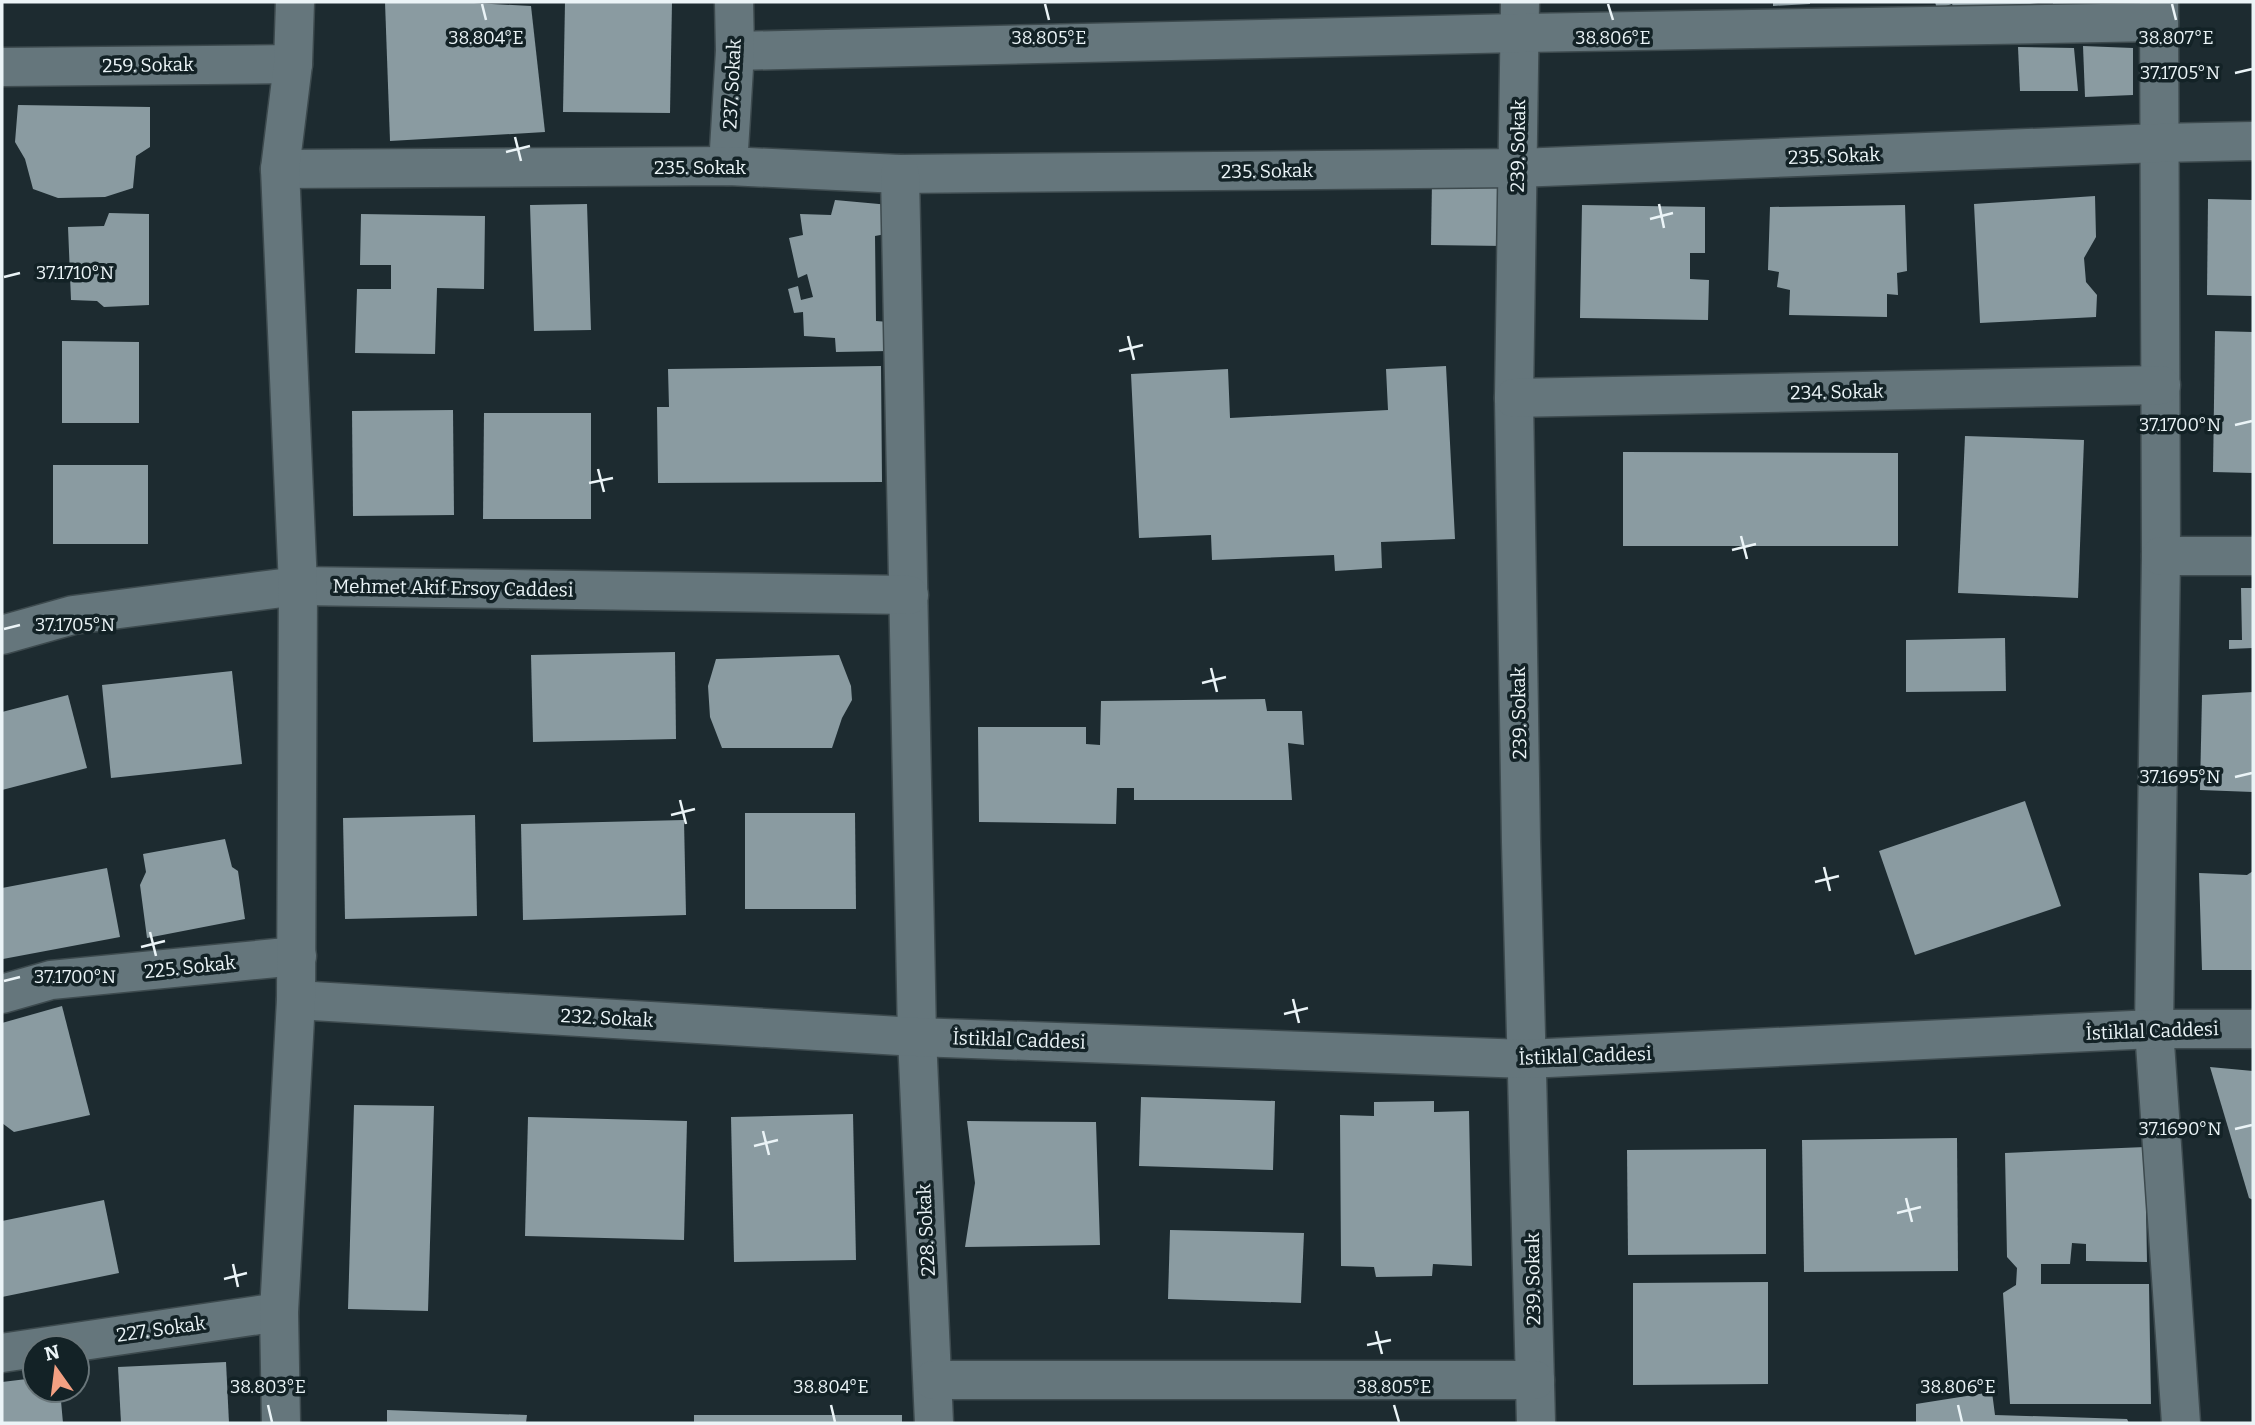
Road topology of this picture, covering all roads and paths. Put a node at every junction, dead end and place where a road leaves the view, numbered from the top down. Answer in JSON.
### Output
{"nodes":[{"id":1,"x":295,"y":2,"type":"edge"},
{"id":2,"x":734,"y":2,"type":"edge"},
{"id":3,"x":2159,"y":12,"type":"edge"},
{"id":4,"x":1520,"y":17,"type":"edge"},
{"id":5,"x":735,"y":51,"type":"junction"},
{"id":6,"x":293,"y":64,"type":"junction"},
{"id":7,"x":2,"y":67,"type":"edge"},
{"id":8,"x":2253,"y":141,"type":"edge"},
{"id":9,"x":2159,"y":143,"type":"junction"},
{"id":10,"x":728,"y":166,"type":"junction"},
{"id":11,"x":1518,"y":168,"type":"junction"},
{"id":12,"x":280,"y":169,"type":"junction"},
{"id":13,"x":900,"y":174,"type":"junction"},
{"id":14,"x":2161,"y":385,"type":"junction"},
{"id":15,"x":1514,"y":398,"type":"junction"},
{"id":16,"x":2161,"y":556,"type":"junction"},
{"id":17,"x":2253,"y":556,"type":"edge"},
{"id":18,"x":298,"y":586,"type":"junction"},
{"id":19,"x":909,"y":595,"type":"junction"},
{"id":20,"x":2,"y":635,"type":"edge"},
{"id":21,"x":297,"y":956,"type":"junction"},
{"id":22,"x":2,"y":994,"type":"edge"},
{"id":23,"x":296,"y":1000,"type":"junction"},
{"id":24,"x":2154,"y":1029,"type":"junction"},
{"id":25,"x":2253,"y":1029,"type":"edge"},
{"id":26,"x":917,"y":1037,"type":"junction"},
{"id":27,"x":1527,"y":1059,"type":"junction"},
{"id":28,"x":279,"y":1312,"type":"junction"},
{"id":29,"x":2,"y":1353,"type":"edge"},
{"id":30,"x":933,"y":1380,"type":"junction"},
{"id":31,"x":1535,"y":1380,"type":"junction"},
{"id":32,"x":281,"y":1423,"type":"edge"},
{"id":33,"x":933,"y":1423,"type":"edge"},
{"id":34,"x":1536,"y":1423,"type":"edge"},
{"id":35,"x":2181,"y":1423,"type":"edge"}],
"edges":[{"from":1,"to":6,"type":"street"},
{"from":2,"to":5,"type":"street","name":"237. Sokak"},
{"from":3,"to":4,"type":"street"},
{"from":3,"to":9,"type":"street"},
{"from":4,"to":5,"type":"street"},
{"from":4,"to":11,"type":"street","name":"239. Sokak"},
{"from":5,"to":10,"type":"street","name":"237. Sokak"},
{"from":6,"to":7,"type":"street","name":"259. Sokak"},
{"from":6,"to":12,"type":"street"},
{"from":8,"to":9,"type":"street","name":"235. Sokak"},
{"from":9,"to":11,"type":"street","name":"235. Sokak"},
{"from":9,"to":14,"type":"street"},
{"from":10,"to":12,"type":"street","name":"235. Sokak"},
{"from":10,"to":13,"type":"street","name":"235. Sokak"},
{"from":11,"to":13,"type":"street","name":"235. Sokak"},
{"from":11,"to":15,"type":"street","name":"239. Sokak"},
{"from":12,"to":18,"type":"street"},
{"from":13,"to":19,"type":"street","name":"228. Sokak"},
{"from":14,"to":15,"type":"street","name":"234. Sokak"},
{"from":14,"to":16,"type":"street"},
{"from":15,"to":27,"type":"street","name":"239. Sokak"},
{"from":16,"to":17,"type":"street"},
{"from":16,"to":24,"type":"street"},
{"from":18,"to":19,"type":"street","name":"Mehmet Akif Ersoy Caddesi"},
{"from":18,"to":20,"type":"street","name":"Mehmet Akif Ersoy Caddesi"},
{"from":18,"to":21,"type":"street"},
{"from":19,"to":26,"type":"street","name":"228. Sokak"},
{"from":21,"to":22,"type":"street","name":"225. Sokak"},
{"from":21,"to":23,"type":"street"},
{"from":23,"to":26,"type":"street","name":"232. Sokak"},
{"from":23,"to":28,"type":"street"},
{"from":24,"to":25,"type":"street","name":"İstiklal Caddesi"},
{"from":24,"to":27,"type":"street","name":"İstiklal Caddesi"},
{"from":24,"to":35,"type":"street"},
{"from":26,"to":27,"type":"street","name":"İstiklal Caddesi"},
{"from":26,"to":30,"type":"street","name":"228. Sokak"},
{"from":27,"to":31,"type":"street","name":"239. Sokak"},
{"from":28,"to":29,"type":"street","name":"227. Sokak"},
{"from":28,"to":32,"type":"street"},
{"from":30,"to":31,"type":"street"},
{"from":30,"to":33,"type":"street","name":"228. Sokak"},
{"from":31,"to":34,"type":"street","name":"239. Sokak"}]}
